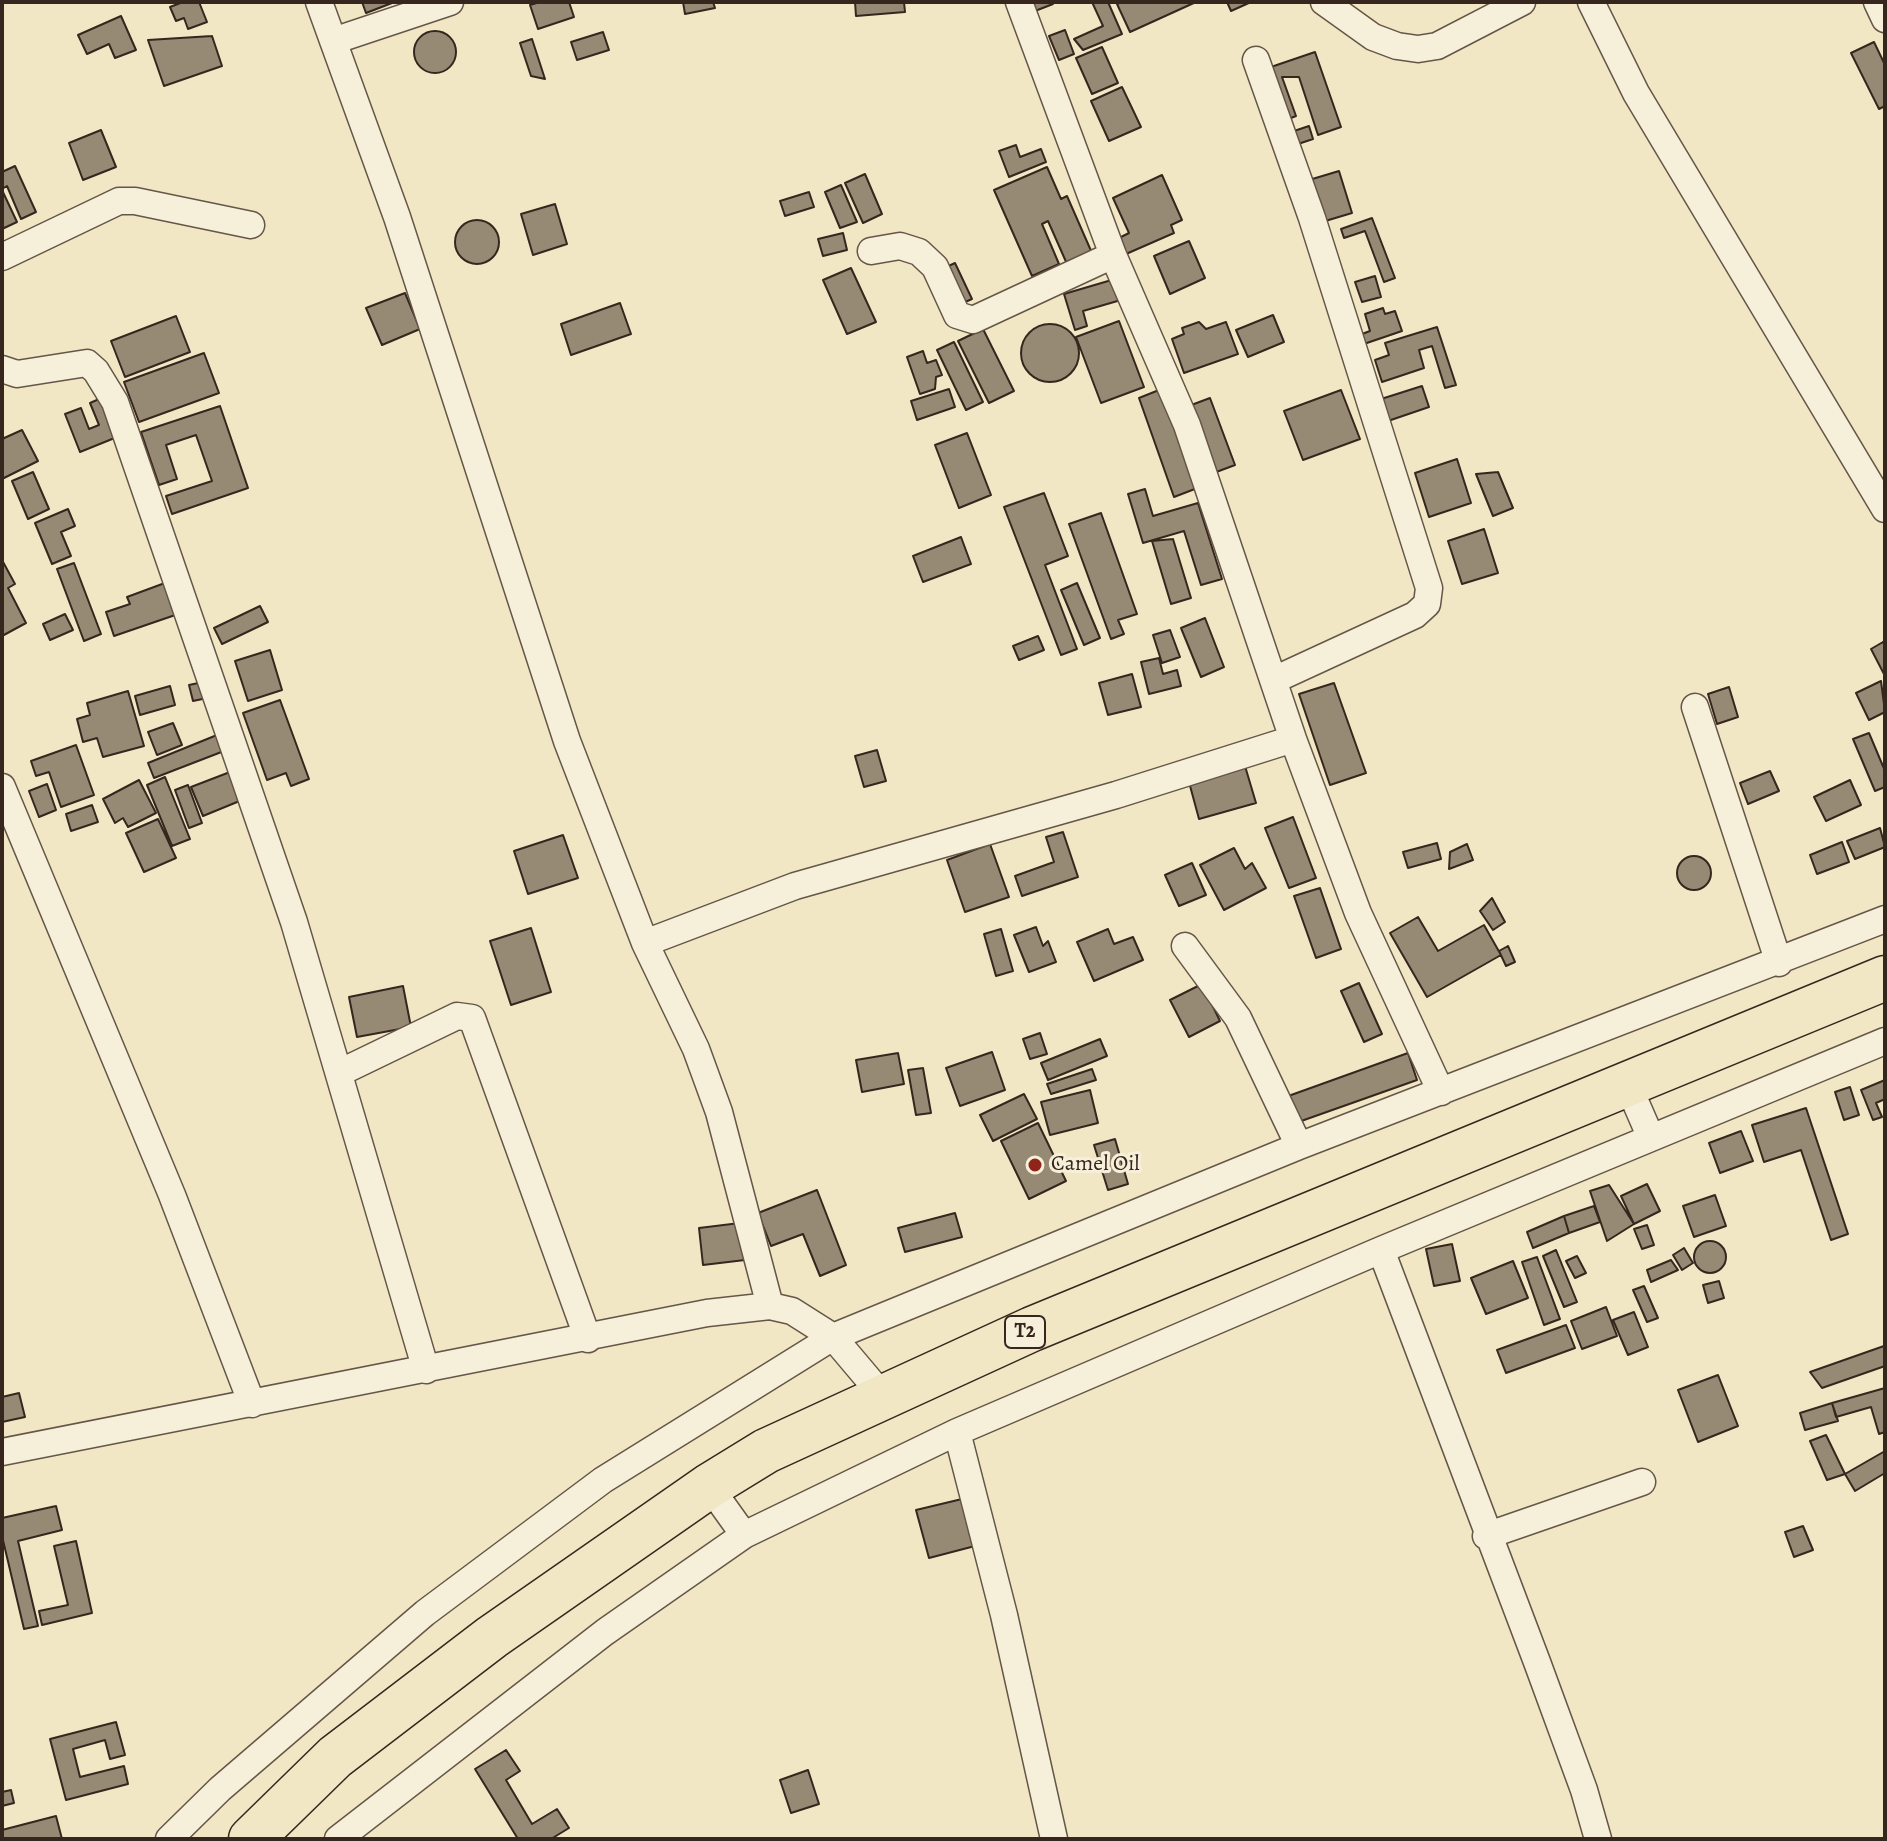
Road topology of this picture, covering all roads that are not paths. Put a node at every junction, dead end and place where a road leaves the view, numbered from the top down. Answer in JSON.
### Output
{"nodes":[{"id":1,"x":319,"y":2,"type":"edge"},
{"id":2,"x":450,"y":2,"type":"edge"},
{"id":3,"x":1019,"y":2,"type":"edge"},
{"id":4,"x":1324,"y":2,"type":"edge"},
{"id":5,"x":1522,"y":2,"type":"edge"},
{"id":6,"x":1591,"y":2,"type":"edge"},
{"id":7,"x":1877,"y":2,"type":"edge"},
{"id":8,"x":1885,"y":19,"type":"edge"},
{"id":9,"x":333,"y":41,"type":"junction"},
{"id":10,"x":1256,"y":60,"type":"dead end"},
{"id":11,"x":251,"y":225,"type":"dead end"},
{"id":12,"x":871,"y":251,"type":"dead end"},
{"id":13,"x":1113,"y":255,"type":"junction"},
{"id":14,"x":2,"y":257,"type":"edge"},
{"id":15,"x":2,"y":369,"type":"edge"},
{"id":16,"x":1885,"y":509,"type":"edge"},
{"id":17,"x":1274,"y":680,"type":"junction"},
{"id":18,"x":1695,"y":707,"type":"dead end"},
{"id":19,"x":1293,"y":739,"type":"junction"},
{"id":20,"x":2,"y":787,"type":"edge"},
{"id":21,"x":1885,"y":919,"type":"edge"},
{"id":22,"x":645,"y":943,"type":"junction"},
{"id":23,"x":1185,"y":946,"type":"dead end"},
{"id":24,"x":1779,"y":963,"type":"junction"},
{"id":25,"x":1885,"y":978,"type":"edge"},
{"id":26,"x":1885,"y":1041,"type":"edge"},
{"id":27,"x":339,"y":1073,"type":"junction"},
{"id":28,"x":1628,"y":1085,"type":"junction"},
{"id":29,"x":1441,"y":1092,"type":"junction"},
{"id":30,"x":1651,"y":1138,"type":"junction"},
{"id":31,"x":1299,"y":1146,"type":"junction"},
{"id":32,"x":1381,"y":1250,"type":"junction"},
{"id":33,"x":770,"y":1306,"type":"junction"},
{"id":34,"x":833,"y":1337,"type":"junction"},
{"id":35,"x":588,"y":1339,"type":"junction"},
{"id":36,"x":426,"y":1370,"type":"junction"},
{"id":37,"x":882,"y":1395,"type":"junction"},
{"id":38,"x":252,"y":1404,"type":"junction"},
{"id":39,"x":957,"y":1432,"type":"junction"},
{"id":40,"x":2,"y":1452,"type":"edge"},
{"id":41,"x":1642,"y":1482,"type":"dead end"},
{"id":42,"x":709,"y":1486,"type":"junction"},
{"id":43,"x":744,"y":1535,"type":"junction"},
{"id":44,"x":1486,"y":1536,"type":"junction"},
{"id":45,"x":169,"y":1839,"type":"edge"},
{"id":46,"x":251,"y":1839,"type":"edge"},
{"id":47,"x":338,"y":1839,"type":"edge"},
{"id":48,"x":1054,"y":1839,"type":"edge"},
{"id":49,"x":1598,"y":1839,"type":"edge"}],
"edges":[{"from":1,"to":9,"type":"street"},
{"from":2,"to":9,"type":"street"},
{"from":3,"to":13,"type":"street"},
{"from":4,"to":5,"type":"street"},
{"from":6,"to":16,"type":"street"},
{"from":7,"to":8,"type":"street"},
{"from":9,"to":22,"type":"street"},
{"from":10,"to":17,"type":"street"},
{"from":11,"to":14,"type":"street"},
{"from":12,"to":13,"type":"street"},
{"from":13,"to":17,"type":"street"},
{"from":15,"to":27,"type":"street"},
{"from":17,"to":19,"type":"street"},
{"from":18,"to":24,"type":"street"},
{"from":19,"to":22,"type":"street"},
{"from":19,"to":29,"type":"street"},
{"from":20,"to":38,"type":"street"},
{"from":21,"to":24,"type":"street"},
{"from":22,"to":33,"type":"street"},
{"from":23,"to":31,"type":"street"},
{"from":24,"to":29,"type":"street"},
{"from":25,"to":28,"type":"highway","number":"T2"},
{"from":26,"to":30,"type":"street"},
{"from":27,"to":35,"type":"street"},
{"from":27,"to":36,"type":"street"},
{"from":28,"to":30,"type":"street"},
{"from":28,"to":37,"type":"highway","number":"T2"},
{"from":29,"to":31,"type":"street"},
{"from":30,"to":32,"type":"street"},
{"from":31,"to":34,"type":"street"},
{"from":32,"to":39,"type":"street"},
{"from":32,"to":44,"type":"street"},
{"from":33,"to":34,"type":"street"},
{"from":33,"to":35,"type":"street"},
{"from":34,"to":37,"type":"street"},
{"from":34,"to":45,"type":"street"},
{"from":35,"to":36,"type":"street"},
{"from":36,"to":38,"type":"street"},
{"from":37,"to":42,"type":"highway","number":"T2"},
{"from":38,"to":40,"type":"street"},
{"from":39,"to":43,"type":"street"},
{"from":39,"to":48,"type":"street"},
{"from":41,"to":44,"type":"street"},
{"from":42,"to":43,"type":"street"},
{"from":42,"to":46,"type":"highway","number":"T2"},
{"from":43,"to":47,"type":"street"},
{"from":44,"to":49,"type":"street"}]}
